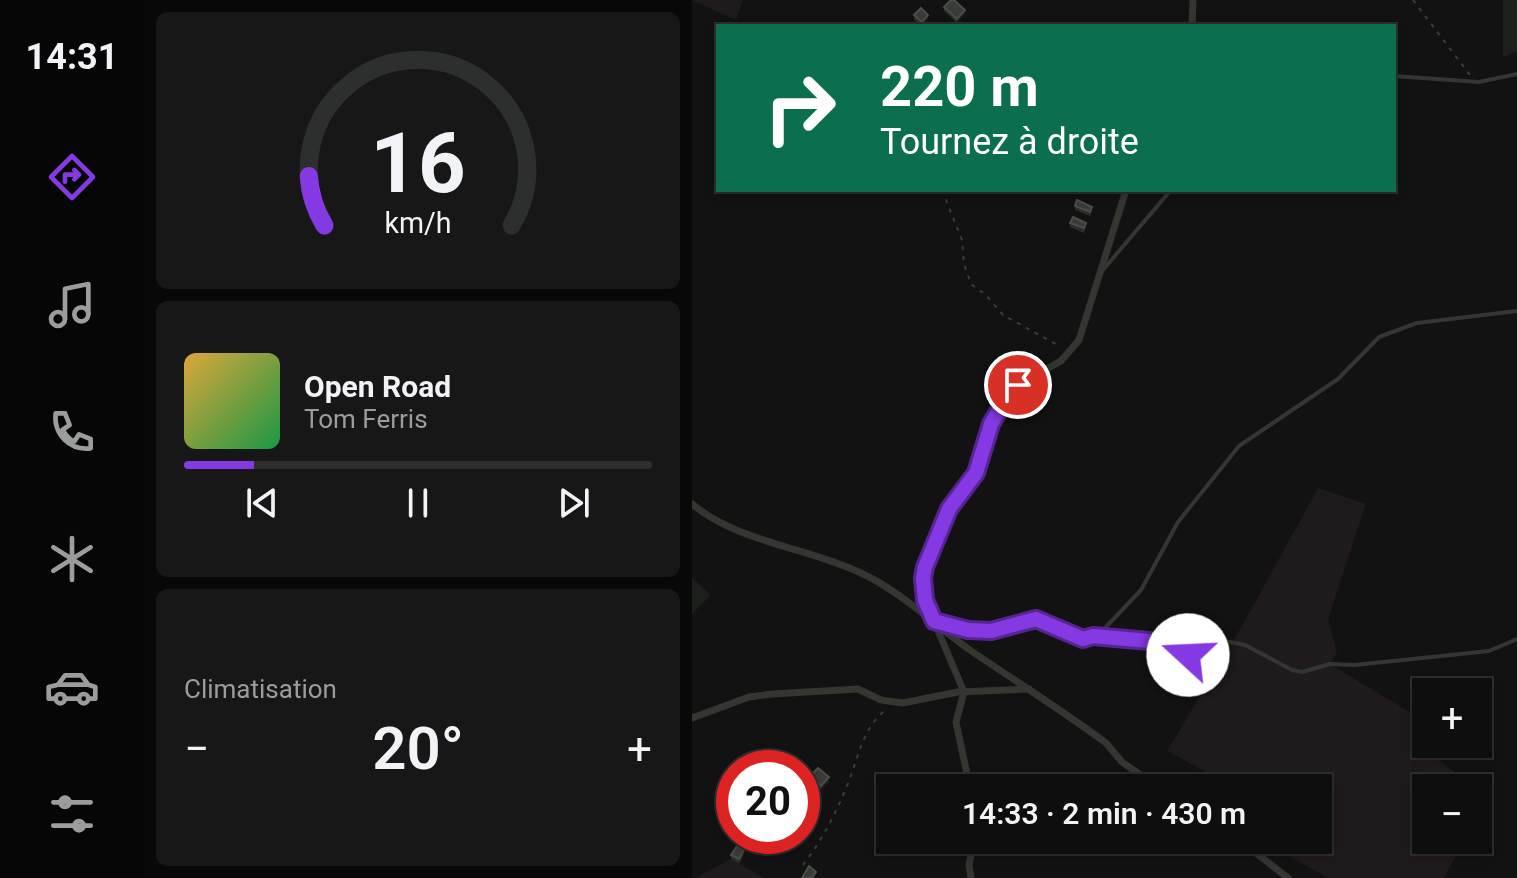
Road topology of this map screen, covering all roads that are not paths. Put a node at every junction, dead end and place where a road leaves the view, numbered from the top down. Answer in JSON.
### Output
{"nodes":[{"id":1,"x":1193,"y":0,"type":"edge"},
{"id":2,"x":1192,"y":24,"type":"edge"},
{"id":3,"x":1517,"y":74,"type":"edge"},
{"id":4,"x":1396,"y":76,"type":"edge"},
{"id":5,"x":1125,"y":192,"type":"edge"},
{"id":6,"x":1169,"y":192,"type":"edge"},
{"id":7,"x":1100,"y":274,"type":"junction"},
{"id":8,"x":1517,"y":311,"type":"edge"},
{"id":9,"x":692,"y":504,"type":"edge"},
{"id":10,"x":934,"y":621,"type":"junction"},
{"id":11,"x":1093,"y":636,"type":"junction"},
{"id":12,"x":1517,"y":639,"type":"edge"},
{"id":13,"x":1029,"y":689,"type":"junction"},
{"id":14,"x":964,"y":692,"type":"junction"},
{"id":15,"x":692,"y":718,"type":"edge"},
{"id":16,"x":967,"y":774,"type":"edge"},
{"id":17,"x":1139,"y":774,"type":"edge"},
{"id":18,"x":972,"y":854,"type":"edge"},
{"id":19,"x":1257,"y":854,"type":"edge"},
{"id":20,"x":971,"y":878,"type":"edge"},
{"id":21,"x":1288,"y":878,"type":"edge"}],
"edges":[{"from":1,"to":2,"type":"street"},
{"from":3,"to":4,"type":"lane"},
{"from":5,"to":7,"type":"street"},
{"from":6,"to":7,"type":"lane"},
{"from":7,"to":10,"type":"street"},
{"from":8,"to":11,"type":"lane"},
{"from":9,"to":10,"type":"street"},
{"from":10,"to":11,"type":"lane"},
{"from":10,"to":13,"type":"street"},
{"from":10,"to":14,"type":"street"},
{"from":11,"to":12,"type":"lane"},
{"from":13,"to":14,"type":"street"},
{"from":13,"to":17,"type":"street"},
{"from":14,"to":15,"type":"street"},
{"from":14,"to":16,"type":"street"},
{"from":18,"to":20,"type":"street"},
{"from":19,"to":21,"type":"street"}]}
